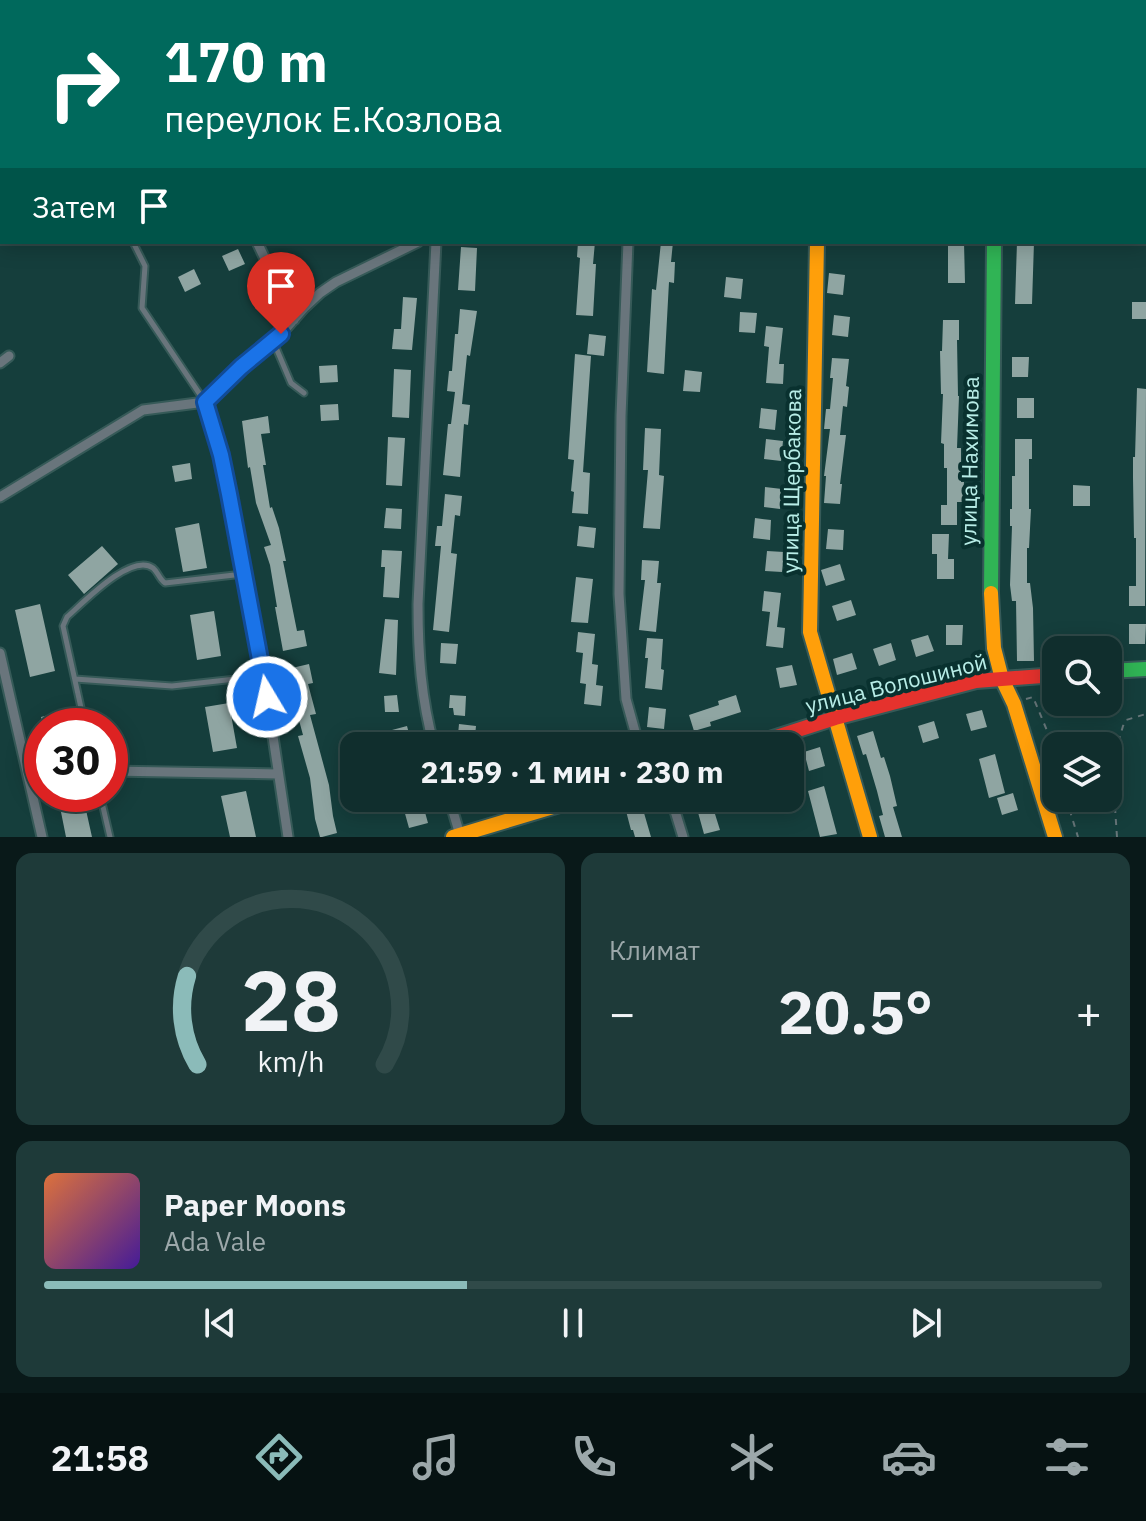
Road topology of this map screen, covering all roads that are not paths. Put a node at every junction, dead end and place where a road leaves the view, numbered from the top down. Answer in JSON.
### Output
{"nodes":[{"id":1,"x":134,"y":244,"type":"edge"},
{"id":2,"x":258,"y":244,"type":"edge"},
{"id":3,"x":414,"y":244,"type":"edge"},
{"id":4,"x":436,"y":244,"type":"edge"},
{"id":5,"x":628,"y":244,"type":"edge"},
{"id":6,"x":817,"y":244,"type":"edge"},
{"id":7,"x":994,"y":244,"type":"edge"},
{"id":8,"x":294,"y":320,"type":"junction"},
{"id":9,"x":274,"y":342,"type":"junction"},
{"id":10,"x":9,"y":356,"type":"dead end"},
{"id":11,"x":0,"y":363,"type":"edge"},
{"id":12,"x":304,"y":393,"type":"dead end"},
{"id":13,"x":205,"y":402,"type":"junction"},
{"id":14,"x":0,"y":497,"type":"edge"},
{"id":15,"x":245,"y":574,"type":"junction"},
{"id":16,"x":0,"y":653,"type":"edge"},
{"id":17,"x":1146,"y":669,"type":"edge"},
{"id":18,"x":1122,"y":670,"type":"edge"},
{"id":19,"x":264,"y":676,"type":"junction"},
{"id":20,"x":1042,"y":676,"type":"edge"},
{"id":21,"x":75,"y":679,"type":"junction"},
{"id":22,"x":1002,"y":679,"type":"junction"},
{"id":23,"x":81,"y":708,"type":"edge"},
{"id":24,"x":835,"y":718,"type":"junction"},
{"id":25,"x":431,"y":732,"type":"edge"},
{"id":26,"x":635,"y":732,"type":"edge"},
{"id":27,"x":792,"y":732,"type":"edge"},
{"id":28,"x":24,"y":756,"type":"edge"},
{"id":29,"x":128,"y":771,"type":"edge"},
{"id":30,"x":278,"y":774,"type":"junction"},
{"id":31,"x":37,"y":812,"type":"edge"},
{"id":32,"x":104,"y":812,"type":"edge"},
{"id":33,"x":455,"y":812,"type":"edge"},
{"id":34,"x":538,"y":812,"type":"edge"},
{"id":35,"x":675,"y":812,"type":"edge"},
{"id":36,"x":465,"y":835,"type":"edge"},
{"id":37,"x":42,"y":837,"type":"edge"},
{"id":38,"x":110,"y":837,"type":"edge"},
{"id":39,"x":288,"y":837,"type":"edge"},
{"id":40,"x":683,"y":837,"type":"edge"},
{"id":41,"x":870,"y":837,"type":"edge"},
{"id":42,"x":1055,"y":837,"type":"edge"}],
"edges":[{"from":1,"to":13,"type":"lane"},
{"from":2,"to":8,"type":"street"},
{"from":3,"to":8,"type":"street"},
{"from":4,"to":25,"type":"street"},
{"from":5,"to":26,"type":"street"},
{"from":6,"to":24,"type":"street","name":"улица Щербакова"},
{"from":7,"to":22,"type":"street","name":"улица Нахимова"},
{"from":8,"to":9,"type":"street"},
{"from":9,"to":12,"type":"lane"},
{"from":9,"to":13,"type":"street"},
{"from":10,"to":11,"type":"street"},
{"from":13,"to":14,"type":"street"},
{"from":13,"to":15,"type":"street"},
{"from":15,"to":19,"type":"street"},
{"from":15,"to":21,"type":"lane"},
{"from":16,"to":28,"type":"street"},
{"from":17,"to":18,"type":"street"},
{"from":19,"to":21,"type":"lane"},
{"from":19,"to":30,"type":"street"},
{"from":20,"to":22,"type":"street","name":"улица Волошиной"},
{"from":21,"to":23,"type":"lane"},
{"from":22,"to":24,"type":"street","name":"улица Волошиной"},
{"from":22,"to":42,"type":"street","name":"улица Нахимова"},
{"from":24,"to":27,"type":"street","name":"улица Волошиной"},
{"from":24,"to":41,"type":"street","name":"улица Щербакова"},
{"from":29,"to":30,"type":"street"},
{"from":30,"to":39,"type":"street"},
{"from":31,"to":37,"type":"street"},
{"from":32,"to":38,"type":"lane"},
{"from":33,"to":36,"type":"street"},
{"from":34,"to":36,"type":"street"},
{"from":35,"to":40,"type":"street"}]}
